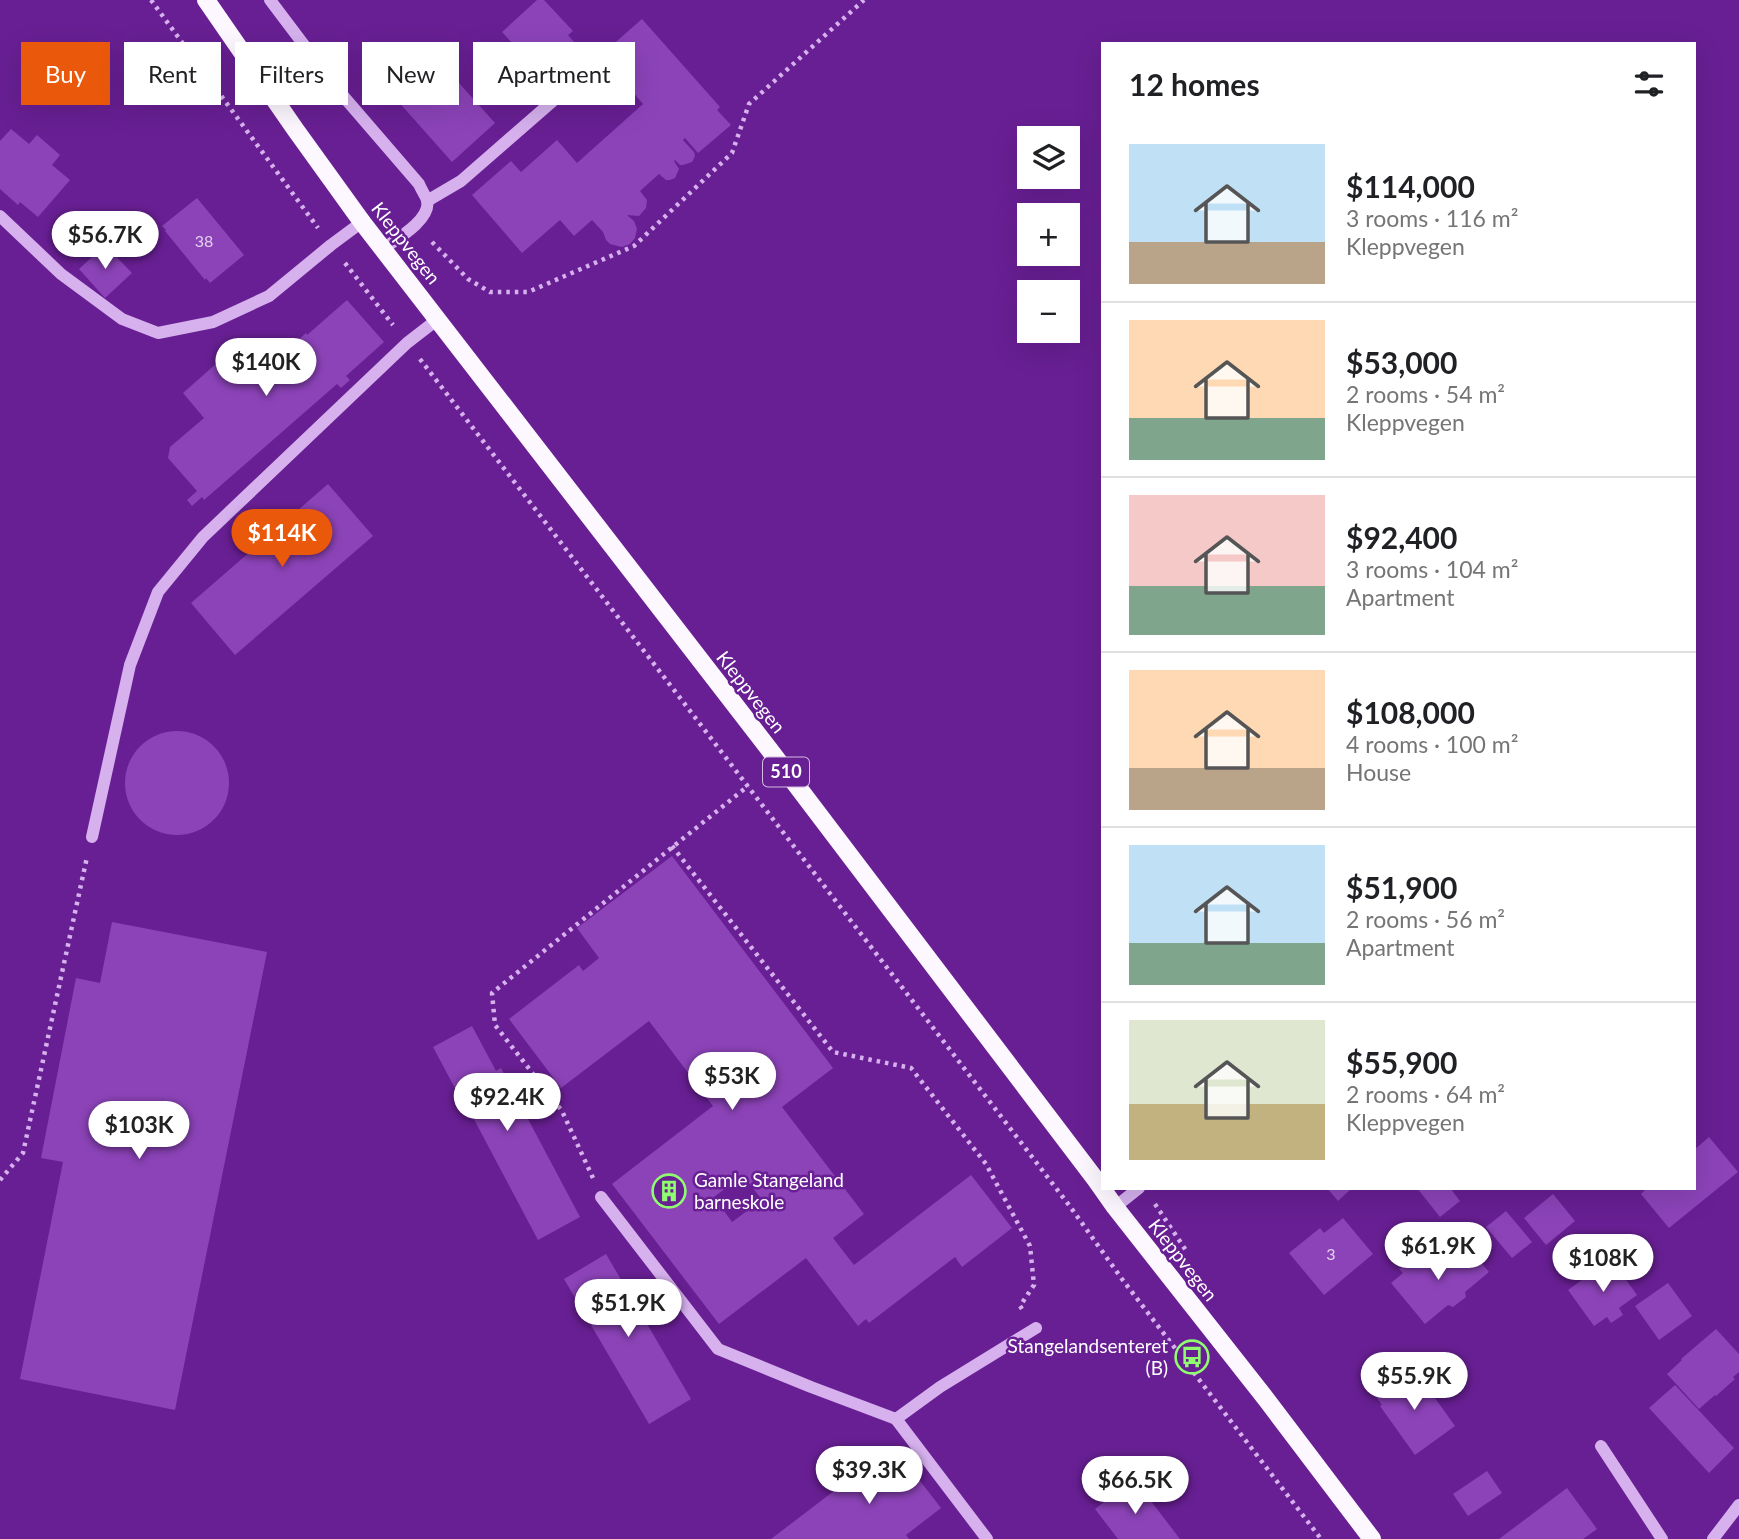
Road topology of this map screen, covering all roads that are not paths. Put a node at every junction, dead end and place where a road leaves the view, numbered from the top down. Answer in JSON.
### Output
{"nodes":[{"id":1,"x":206,"y":0,"type":"edge"},
{"id":2,"x":270,"y":0,"type":"edge"},
{"id":3,"x":548,"y":105,"type":"edge"},
{"id":4,"x":427,"y":201,"type":"junction"},
{"id":5,"x":0,"y":216,"type":"edge"},
{"id":6,"x":362,"y":222,"type":"junction"},
{"id":7,"x":384,"y":248,"type":"junction"},
{"id":8,"x":438,"y":319,"type":"junction"},
{"id":9,"x":92,"y":837,"type":"road end"},
{"id":10,"x":1101,"y":1187,"type":"edge"},
{"id":11,"x":1103,"y":1190,"type":"edge"},
{"id":12,"x":1137,"y":1190,"type":"edge"},
{"id":13,"x":601,"y":1197,"type":"road end"},
{"id":14,"x":1115,"y":1208,"type":"junction"},
{"id":15,"x":1036,"y":1328,"type":"road end"},
{"id":16,"x":896,"y":1419,"type":"junction"},
{"id":17,"x":1601,"y":1447,"type":"dead end"},
{"id":18,"x":1739,"y":1505,"type":"edge"},
{"id":19,"x":987,"y":1539,"type":"edge"},
{"id":20,"x":1372,"y":1539,"type":"edge"},
{"id":21,"x":1662,"y":1539,"type":"edge"},
{"id":22,"x":1713,"y":1539,"type":"edge"}],
"edges":[{"from":1,"to":6,"type":"main road","name":"Kleppvegen","number":"510"},
{"from":2,"to":4,"type":"street"},
{"from":3,"to":4,"type":"street"},
{"from":4,"to":7,"type":"street"},
{"from":5,"to":6,"type":"street"},
{"from":6,"to":7,"type":"main road","name":"Kleppvegen","number":"510"},
{"from":7,"to":8,"type":"main road","name":"Kleppvegen","number":"510"},
{"from":8,"to":9,"type":"street"},
{"from":8,"to":10,"type":"main road","name":"Kleppvegen","number":"510"},
{"from":11,"to":14,"type":"main road","name":"Kleppvegen","number":"510"},
{"from":12,"to":14,"type":"street"},
{"from":13,"to":16,"type":"street"},
{"from":14,"to":20,"type":"main road","name":"Kleppvegen","number":"510"},
{"from":15,"to":16,"type":"street"},
{"from":16,"to":19,"type":"street"},
{"from":17,"to":21,"type":"street"},
{"from":18,"to":22,"type":"street"}]}
